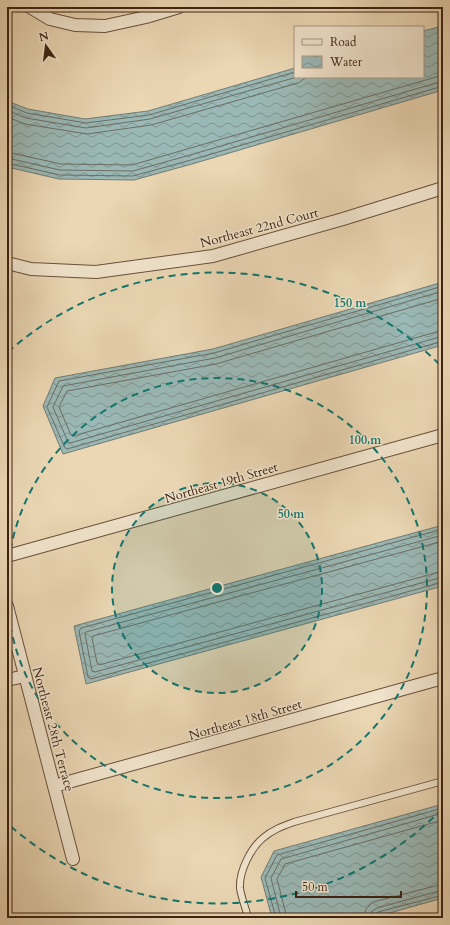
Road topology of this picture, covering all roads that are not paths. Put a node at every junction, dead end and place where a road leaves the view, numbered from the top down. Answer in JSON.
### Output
{"nodes":[{"id":1,"x":30,"y":7,"type":"edge"},
{"id":2,"x":179,"y":7,"type":"edge"},
{"id":3,"x":443,"y":188,"type":"edge"},
{"id":4,"x":7,"y":263,"type":"edge"},
{"id":5,"x":443,"y":434,"type":"edge"},
{"id":6,"x":7,"y":556,"type":"edge"},
{"id":7,"x":7,"y":606,"type":"edge"},
{"id":8,"x":25,"y":676,"type":"junction"},
{"id":9,"x":443,"y":678,"type":"edge"},
{"id":10,"x":7,"y":680,"type":"edge"},
{"id":11,"x":443,"y":781,"type":"edge"},
{"id":12,"x":54,"y":786,"type":"junction"},
{"id":13,"x":73,"y":859,"type":"dead end"},
{"id":14,"x":248,"y":918,"type":"edge"}],
"edges":[{"from":1,"to":2,"type":"street"},
{"from":3,"to":4,"type":"street","name":"Northeast 22nd Court"},
{"from":5,"to":6,"type":"street","name":"Northeast 19th Street"},
{"from":7,"to":8,"type":"street","name":"Northeast 28th Terrace"},
{"from":8,"to":10,"type":"street"},
{"from":8,"to":12,"type":"street","name":"Northeast 28th Terrace"},
{"from":9,"to":12,"type":"street","name":"Northeast 18th Street"},
{"from":11,"to":14,"type":"lane"},
{"from":12,"to":13,"type":"street","name":"Northeast 28th Terrace"}]}
